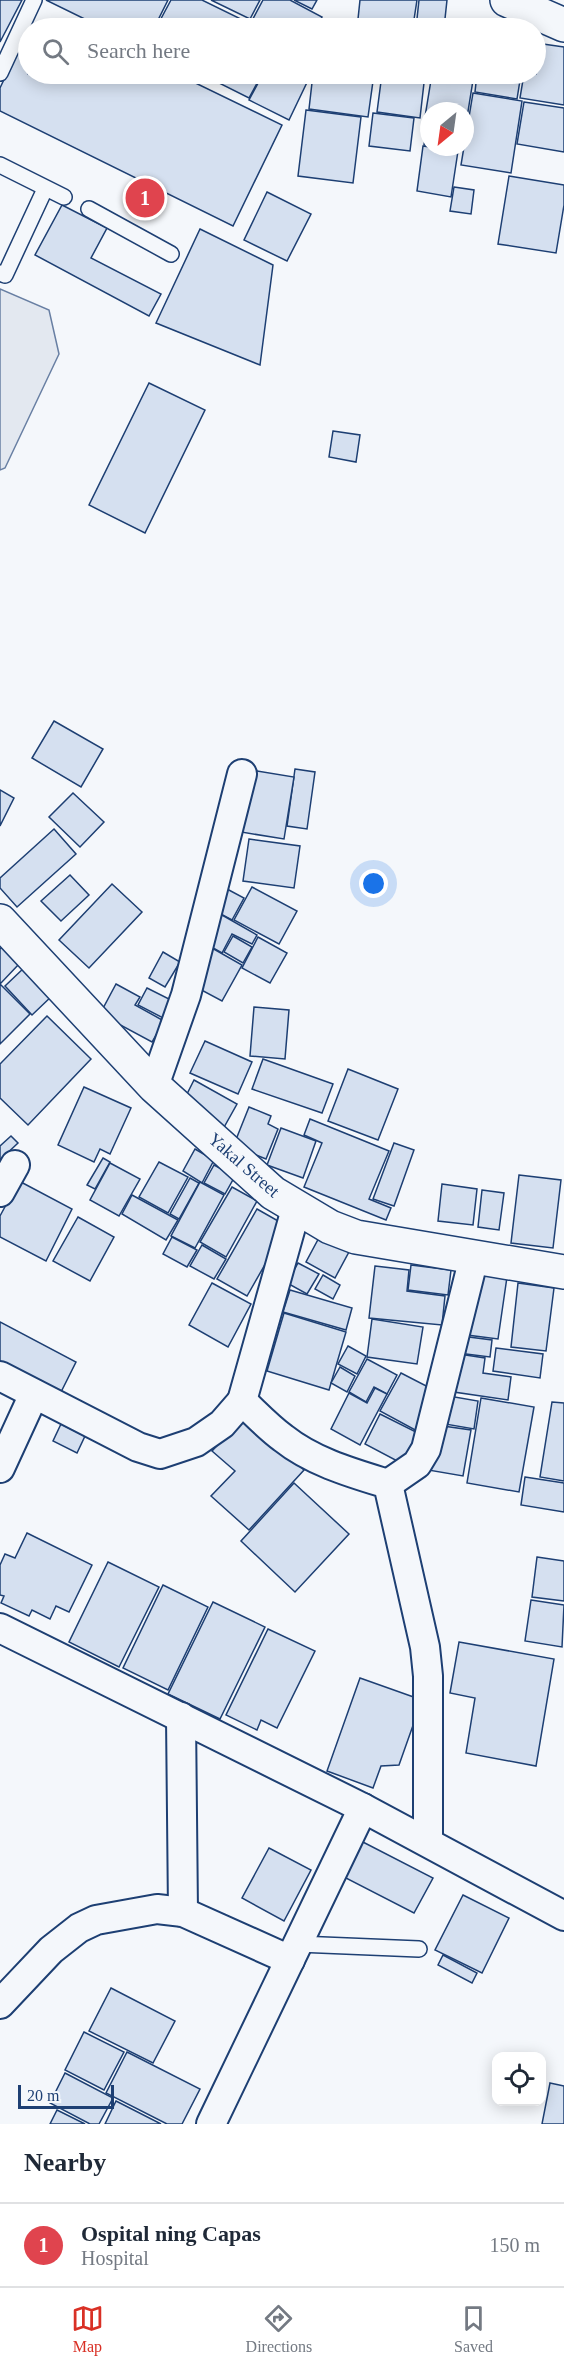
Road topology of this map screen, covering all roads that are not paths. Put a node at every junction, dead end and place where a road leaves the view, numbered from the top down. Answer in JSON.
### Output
{"nodes":[{"id":1,"x":34,"y":0,"type":"edge"},
{"id":2,"x":507,"y":0,"type":"edge"},
{"id":3,"x":26,"y":18,"type":"edge"},
{"id":4,"x":564,"y":25,"type":"edge"},
{"id":5,"x":18,"y":34,"type":"edge"},
{"id":6,"x":0,"y":73,"type":"edge"},
{"id":7,"x":0,"y":165,"type":"edge"},
{"id":8,"x":45,"y":189,"type":"junction"},
{"id":9,"x":64,"y":197,"type":"dead end"},
{"id":10,"x":89,"y":209,"type":"dead end"},
{"id":11,"x":171,"y":254,"type":"dead end"},
{"id":12,"x":0,"y":273,"type":"edge"},
{"id":13,"x":242,"y":774,"type":"dead end"},
{"id":14,"x":0,"y":921,"type":"edge"},
{"id":15,"x":154,"y":1086,"type":"junction"},
{"id":16,"x":15,"y":1165,"type":"dead end"},
{"id":17,"x":0,"y":1192,"type":"edge"},
{"id":18,"x":296,"y":1209,"type":"junction"},
{"id":19,"x":474,"y":1257,"type":"junction"},
{"id":20,"x":564,"y":1272,"type":"edge"},
{"id":21,"x":0,"y":1377,"type":"edge"},
{"id":22,"x":34,"y":1394,"type":"junction"},
{"id":23,"x":242,"y":1401,"type":"junction"},
{"id":24,"x":0,"y":1468,"type":"edge"},
{"id":25,"x":388,"y":1484,"type":"junction"},
{"id":26,"x":0,"y":1628,"type":"edge"},
{"id":27,"x":181,"y":1718,"type":"junction"},
{"id":28,"x":363,"y":1808,"type":"junction"},
{"id":29,"x":428,"y":1841,"type":"junction"},
{"id":30,"x":183,"y":1912,"type":"junction"},
{"id":31,"x":564,"y":1916,"type":"edge"},
{"id":32,"x":418,"y":1949,"type":"dead end"},
{"id":33,"x":294,"y":1952,"type":"junction"},
{"id":34,"x":0,"y":2004,"type":"edge"},
{"id":35,"x":212,"y":2124,"type":"edge"}],
"edges":[{"from":1,"to":3,"type":"lane"},
{"from":2,"to":4,"type":"street"},
{"from":5,"to":6,"type":"lane"},
{"from":7,"to":8,"type":"lane"},
{"from":8,"to":9,"type":"lane"},
{"from":8,"to":12,"type":"lane"},
{"from":10,"to":11,"type":"lane"},
{"from":13,"to":15,"type":"street"},
{"from":14,"to":15,"type":"street","name":"Yakal Street"},
{"from":15,"to":18,"type":"street","name":"Yakal Street"},
{"from":16,"to":17,"type":"street"},
{"from":18,"to":19,"type":"street","name":"Yakal Street"},
{"from":18,"to":23,"type":"street"},
{"from":19,"to":20,"type":"street","name":"Yakal Street"},
{"from":19,"to":25,"type":"street"},
{"from":21,"to":22,"type":"street"},
{"from":22,"to":23,"type":"street"},
{"from":22,"to":24,"type":"street"},
{"from":23,"to":25,"type":"street"},
{"from":25,"to":29,"type":"street"},
{"from":26,"to":27,"type":"street"},
{"from":27,"to":28,"type":"street"},
{"from":27,"to":30,"type":"street"},
{"from":28,"to":29,"type":"street"},
{"from":28,"to":33,"type":"street"},
{"from":29,"to":31,"type":"street"},
{"from":30,"to":33,"type":"street"},
{"from":30,"to":34,"type":"street"},
{"from":32,"to":33,"type":"lane"},
{"from":33,"to":35,"type":"street"}]}
